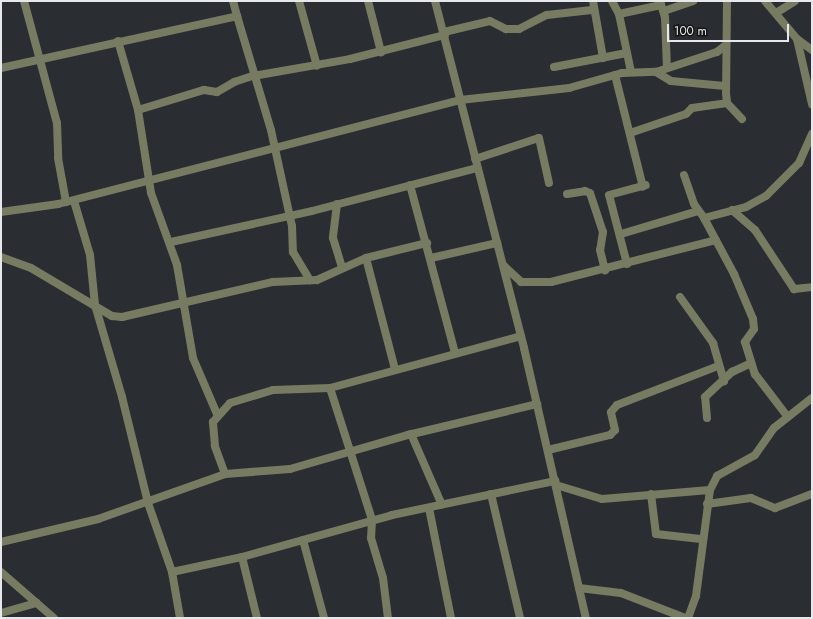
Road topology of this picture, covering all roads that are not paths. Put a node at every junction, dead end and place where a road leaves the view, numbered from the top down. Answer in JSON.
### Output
{"nodes":[{"id":1,"x":24,"y":1,"type":"edge"},
{"id":2,"x":233,"y":1,"type":"edge"},
{"id":3,"x":299,"y":1,"type":"edge"},
{"id":4,"x":368,"y":1,"type":"edge"},
{"id":5,"x":435,"y":1,"type":"edge"},
{"id":6,"x":593,"y":1,"type":"edge"},
{"id":7,"x":612,"y":1,"type":"edge"},
{"id":8,"x":693,"y":1,"type":"edge"},
{"id":9,"x":727,"y":1,"type":"edge"},
{"id":10,"x":765,"y":1,"type":"edge"},
{"id":11,"x":795,"y":1,"type":"edge"},
{"id":12,"x":661,"y":6,"type":"edge"},
{"id":13,"x":592,"y":10,"type":"junction"},
{"id":14,"x":776,"y":13,"type":"junction"},
{"id":15,"x":619,"y":14,"type":"junction"},
{"id":16,"x":236,"y":16,"type":"junction"},
{"id":17,"x":445,"y":34,"type":"junction"},
{"id":18,"x":812,"y":38,"type":"edge"},
{"id":19,"x":797,"y":39,"type":"junction"},
{"id":20,"x":118,"y":41,"type":"junction"},
{"id":21,"x":805,"y":44,"type":"junction"},
{"id":22,"x":726,"y":45,"type":"junction"},
{"id":23,"x":812,"y":50,"type":"edge"},
{"id":24,"x":381,"y":52,"type":"junction"},
{"id":25,"x":627,"y":53,"type":"junction"},
{"id":26,"x":603,"y":58,"type":"junction"},
{"id":27,"x":41,"y":60,"type":"junction"},
{"id":28,"x":317,"y":66,"type":"junction"},
{"id":29,"x":554,"y":67,"type":"dead end"},
{"id":30,"x":1,"y":68,"type":"edge"},
{"id":31,"x":667,"y":68,"type":"junction"},
{"id":32,"x":631,"y":72,"type":"junction"},
{"id":33,"x":656,"y":72,"type":"junction"},
{"id":34,"x":615,"y":74,"type":"junction"},
{"id":35,"x":253,"y":76,"type":"junction"},
{"id":36,"x":726,"y":86,"type":"junction"},
{"id":37,"x":460,"y":100,"type":"junction"},
{"id":38,"x":727,"y":103,"type":"junction"},
{"id":39,"x":812,"y":104,"type":"edge"},
{"id":40,"x":138,"y":110,"type":"junction"},
{"id":41,"x":742,"y":119,"type":"dead end"},
{"id":42,"x":630,"y":133,"type":"junction"},
{"id":43,"x":812,"y":134,"type":"edge"},
{"id":44,"x":274,"y":147,"type":"junction"},
{"id":45,"x":476,"y":163,"type":"junction"},
{"id":46,"x":684,"y":175,"type":"dead end"},
{"id":47,"x":148,"y":179,"type":"junction"},
{"id":48,"x":549,"y":183,"type":"dead end"},
{"id":49,"x":410,"y":185,"type":"junction"},
{"id":50,"x":567,"y":194,"type":"dead end"},
{"id":51,"x":70,"y":202,"type":"junction"},
{"id":52,"x":337,"y":204,"type":"junction"},
{"id":53,"x":732,"y":210,"type":"junction"},
{"id":54,"x":1,"y":211,"type":"edge"},
{"id":55,"x":698,"y":211,"type":"junction"},
{"id":56,"x":289,"y":216,"type":"junction"},
{"id":57,"x":704,"y":218,"type":"junction"},
{"id":58,"x":621,"y":234,"type":"junction"},
{"id":59,"x":716,"y":240,"type":"junction"},
{"id":60,"x":171,"y":242,"type":"junction"},
{"id":61,"x":427,"y":243,"type":"junction"},
{"id":62,"x":496,"y":243,"type":"junction"},
{"id":63,"x":1,"y":257,"type":"edge"},
{"id":64,"x":366,"y":258,"type":"junction"},
{"id":65,"x":431,"y":258,"type":"junction"},
{"id":66,"x":502,"y":264,"type":"junction"},
{"id":67,"x":627,"y":264,"type":"junction"},
{"id":68,"x":342,"y":268,"type":"junction"},
{"id":69,"x":605,"y":270,"type":"junction"},
{"id":70,"x":310,"y":280,"type":"junction"},
{"id":71,"x":812,"y":287,"type":"edge"},
{"id":72,"x":680,"y":297,"type":"dead end"},
{"id":73,"x":183,"y":304,"type":"junction"},
{"id":74,"x":94,"y":305,"type":"junction"},
{"id":75,"x":521,"y":336,"type":"junction"},
{"id":76,"x":454,"y":353,"type":"junction"},
{"id":77,"x":751,"y":363,"type":"junction"},
{"id":78,"x":718,"y":366,"type":"junction"},
{"id":79,"x":395,"y":369,"type":"junction"},
{"id":80,"x":724,"y":381,"type":"junction"},
{"id":81,"x":330,"y":388,"type":"junction"},
{"id":82,"x":812,"y":398,"type":"edge"},
{"id":83,"x":537,"y":404,"type":"junction"},
{"id":84,"x":217,"y":414,"type":"junction"},
{"id":85,"x":787,"y":416,"type":"junction"},
{"id":86,"x":707,"y":418,"type":"dead end"},
{"id":87,"x":411,"y":434,"type":"junction"},
{"id":88,"x":548,"y":450,"type":"junction"},
{"id":89,"x":351,"y":451,"type":"junction"},
{"id":90,"x":225,"y":474,"type":"junction"},
{"id":91,"x":556,"y":483,"type":"junction"},
{"id":92,"x":710,"y":490,"type":"junction"},
{"id":93,"x":491,"y":494,"type":"junction"},
{"id":94,"x":651,"y":494,"type":"junction"},
{"id":95,"x":812,"y":494,"type":"edge"},
{"id":96,"x":148,"y":503,"type":"junction"},
{"id":97,"x":708,"y":504,"type":"junction"},
{"id":98,"x":442,"y":505,"type":"junction"},
{"id":99,"x":429,"y":508,"type":"junction"},
{"id":100,"x":372,"y":520,"type":"junction"},
{"id":101,"x":701,"y":539,"type":"junction"},
{"id":102,"x":303,"y":540,"type":"junction"},
{"id":103,"x":1,"y":542,"type":"edge"},
{"id":104,"x":242,"y":557,"type":"junction"},
{"id":105,"x":1,"y":572,"type":"edge"},
{"id":106,"x":172,"y":572,"type":"junction"},
{"id":107,"x":579,"y":588,"type":"junction"},
{"id":108,"x":37,"y":603,"type":"junction"},
{"id":109,"x":1,"y":613,"type":"edge"},
{"id":110,"x":683,"y":617,"type":"edge"},
{"id":111,"x":54,"y":618,"type":"edge"},
{"id":112,"x":180,"y":618,"type":"edge"},
{"id":113,"x":257,"y":618,"type":"edge"},
{"id":114,"x":324,"y":618,"type":"edge"},
{"id":115,"x":388,"y":618,"type":"edge"},
{"id":116,"x":451,"y":618,"type":"edge"},
{"id":117,"x":520,"y":618,"type":"edge"},
{"id":118,"x":586,"y":618,"type":"edge"}],
"edges":[{"from":1,"to":27,"type":"street"},
{"from":2,"to":16,"type":"street"},
{"from":3,"to":28,"type":"street"},
{"from":4,"to":24,"type":"street"},
{"from":5,"to":17,"type":"street"},
{"from":6,"to":13,"type":"street"},
{"from":7,"to":15,"type":"street"},
{"from":8,"to":12,"type":"street"},
{"from":9,"to":22,"type":"street"},
{"from":10,"to":14,"type":"street"},
{"from":11,"to":14,"type":"street"},
{"from":12,"to":15,"type":"street"},
{"from":12,"to":31,"type":"street"},
{"from":13,"to":17,"type":"street"},
{"from":13,"to":26,"type":"street"},
{"from":14,"to":19,"type":"street"},
{"from":15,"to":25,"type":"street"},
{"from":16,"to":20,"type":"street"},
{"from":16,"to":35,"type":"street"},
{"from":17,"to":24,"type":"street"},
{"from":17,"to":37,"type":"street"},
{"from":18,"to":21,"type":"street"},
{"from":19,"to":21,"type":"street"},
{"from":19,"to":39,"type":"street"},
{"from":20,"to":27,"type":"street"},
{"from":20,"to":40,"type":"street"},
{"from":21,"to":23,"type":"street"},
{"from":22,"to":31,"type":"street"},
{"from":22,"to":36,"type":"street"},
{"from":24,"to":28,"type":"street"},
{"from":25,"to":26,"type":"street"},
{"from":25,"to":32,"type":"street"},
{"from":26,"to":29,"type":"street"},
{"from":27,"to":30,"type":"street"},
{"from":27,"to":51,"type":"street"},
{"from":28,"to":35,"type":"street"},
{"from":31,"to":33,"type":"street"},
{"from":32,"to":33,"type":"street"},
{"from":32,"to":34,"type":"street"},
{"from":33,"to":36,"type":"street"},
{"from":34,"to":37,"type":"street"},
{"from":34,"to":42,"type":"street"},
{"from":35,"to":40,"type":"street"},
{"from":35,"to":44,"type":"street"},
{"from":36,"to":38,"type":"street"},
{"from":37,"to":44,"type":"street"},
{"from":37,"to":45,"type":"street"},
{"from":38,"to":41,"type":"street"},
{"from":38,"to":42,"type":"street"},
{"from":40,"to":47,"type":"street"},
{"from":42,"to":58,"type":"street"},
{"from":43,"to":53,"type":"street"},
{"from":44,"to":47,"type":"street"},
{"from":44,"to":56,"type":"street"},
{"from":45,"to":48,"type":"street"},
{"from":45,"to":49,"type":"street"},
{"from":45,"to":62,"type":"street"},
{"from":46,"to":55,"type":"street"},
{"from":47,"to":51,"type":"street"},
{"from":47,"to":60,"type":"street"},
{"from":49,"to":52,"type":"street"},
{"from":49,"to":61,"type":"street"},
{"from":50,"to":69,"type":"street"},
{"from":51,"to":54,"type":"street"},
{"from":51,"to":74,"type":"street"},
{"from":52,"to":56,"type":"street"},
{"from":52,"to":68,"type":"street"},
{"from":53,"to":57,"type":"street"},
{"from":53,"to":71,"type":"street"},
{"from":55,"to":57,"type":"street"},
{"from":55,"to":58,"type":"street"},
{"from":56,"to":60,"type":"street"},
{"from":56,"to":70,"type":"street"},
{"from":57,"to":59,"type":"street"},
{"from":58,"to":67,"type":"street"},
{"from":59,"to":67,"type":"street"},
{"from":59,"to":77,"type":"street"},
{"from":60,"to":73,"type":"street"},
{"from":61,"to":64,"type":"street"},
{"from":61,"to":65,"type":"street"},
{"from":62,"to":65,"type":"street"},
{"from":62,"to":66,"type":"street"},
{"from":63,"to":74,"type":"street"},
{"from":64,"to":68,"type":"street"},
{"from":64,"to":79,"type":"street"},
{"from":65,"to":76,"type":"street"},
{"from":66,"to":69,"type":"street"},
{"from":66,"to":75,"type":"street"},
{"from":67,"to":69,"type":"street"},
{"from":68,"to":70,"type":"street"},
{"from":70,"to":73,"type":"street"},
{"from":72,"to":78,"type":"street"},
{"from":73,"to":74,"type":"street"},
{"from":73,"to":84,"type":"street"},
{"from":74,"to":96,"type":"street"},
{"from":75,"to":76,"type":"street"},
{"from":75,"to":83,"type":"street"},
{"from":76,"to":79,"type":"street"},
{"from":77,"to":80,"type":"street"},
{"from":77,"to":85,"type":"street"},
{"from":78,"to":80,"type":"street"},
{"from":78,"to":88,"type":"street"},
{"from":79,"to":81,"type":"street"},
{"from":80,"to":86,"type":"street"},
{"from":81,"to":84,"type":"street"},
{"from":81,"to":89,"type":"street"},
{"from":82,"to":85,"type":"street"},
{"from":83,"to":87,"type":"street"},
{"from":83,"to":88,"type":"street"},
{"from":84,"to":90,"type":"street"},
{"from":85,"to":92,"type":"street"},
{"from":87,"to":89,"type":"street"},
{"from":87,"to":98,"type":"street"},
{"from":88,"to":91,"type":"street"},
{"from":89,"to":90,"type":"street"},
{"from":89,"to":100,"type":"street"},
{"from":90,"to":96,"type":"street"},
{"from":91,"to":93,"type":"street"},
{"from":91,"to":94,"type":"street"},
{"from":91,"to":107,"type":"street"},
{"from":92,"to":94,"type":"street"},
{"from":92,"to":97,"type":"street"},
{"from":93,"to":98,"type":"street"},
{"from":93,"to":117,"type":"street"},
{"from":94,"to":101,"type":"street"},
{"from":95,"to":97,"type":"street"},
{"from":96,"to":103,"type":"street"},
{"from":96,"to":106,"type":"street"},
{"from":97,"to":101,"type":"street"},
{"from":98,"to":99,"type":"street"},
{"from":99,"to":100,"type":"street"},
{"from":99,"to":116,"type":"street"},
{"from":100,"to":102,"type":"street"},
{"from":100,"to":115,"type":"street"},
{"from":101,"to":110,"type":"street"},
{"from":102,"to":104,"type":"street"},
{"from":102,"to":114,"type":"street"},
{"from":104,"to":106,"type":"street"},
{"from":104,"to":113,"type":"street"},
{"from":105,"to":108,"type":"street"},
{"from":106,"to":112,"type":"street"},
{"from":107,"to":110,"type":"street"},
{"from":107,"to":118,"type":"street"},
{"from":108,"to":109,"type":"street"},
{"from":108,"to":111,"type":"street"}]}
